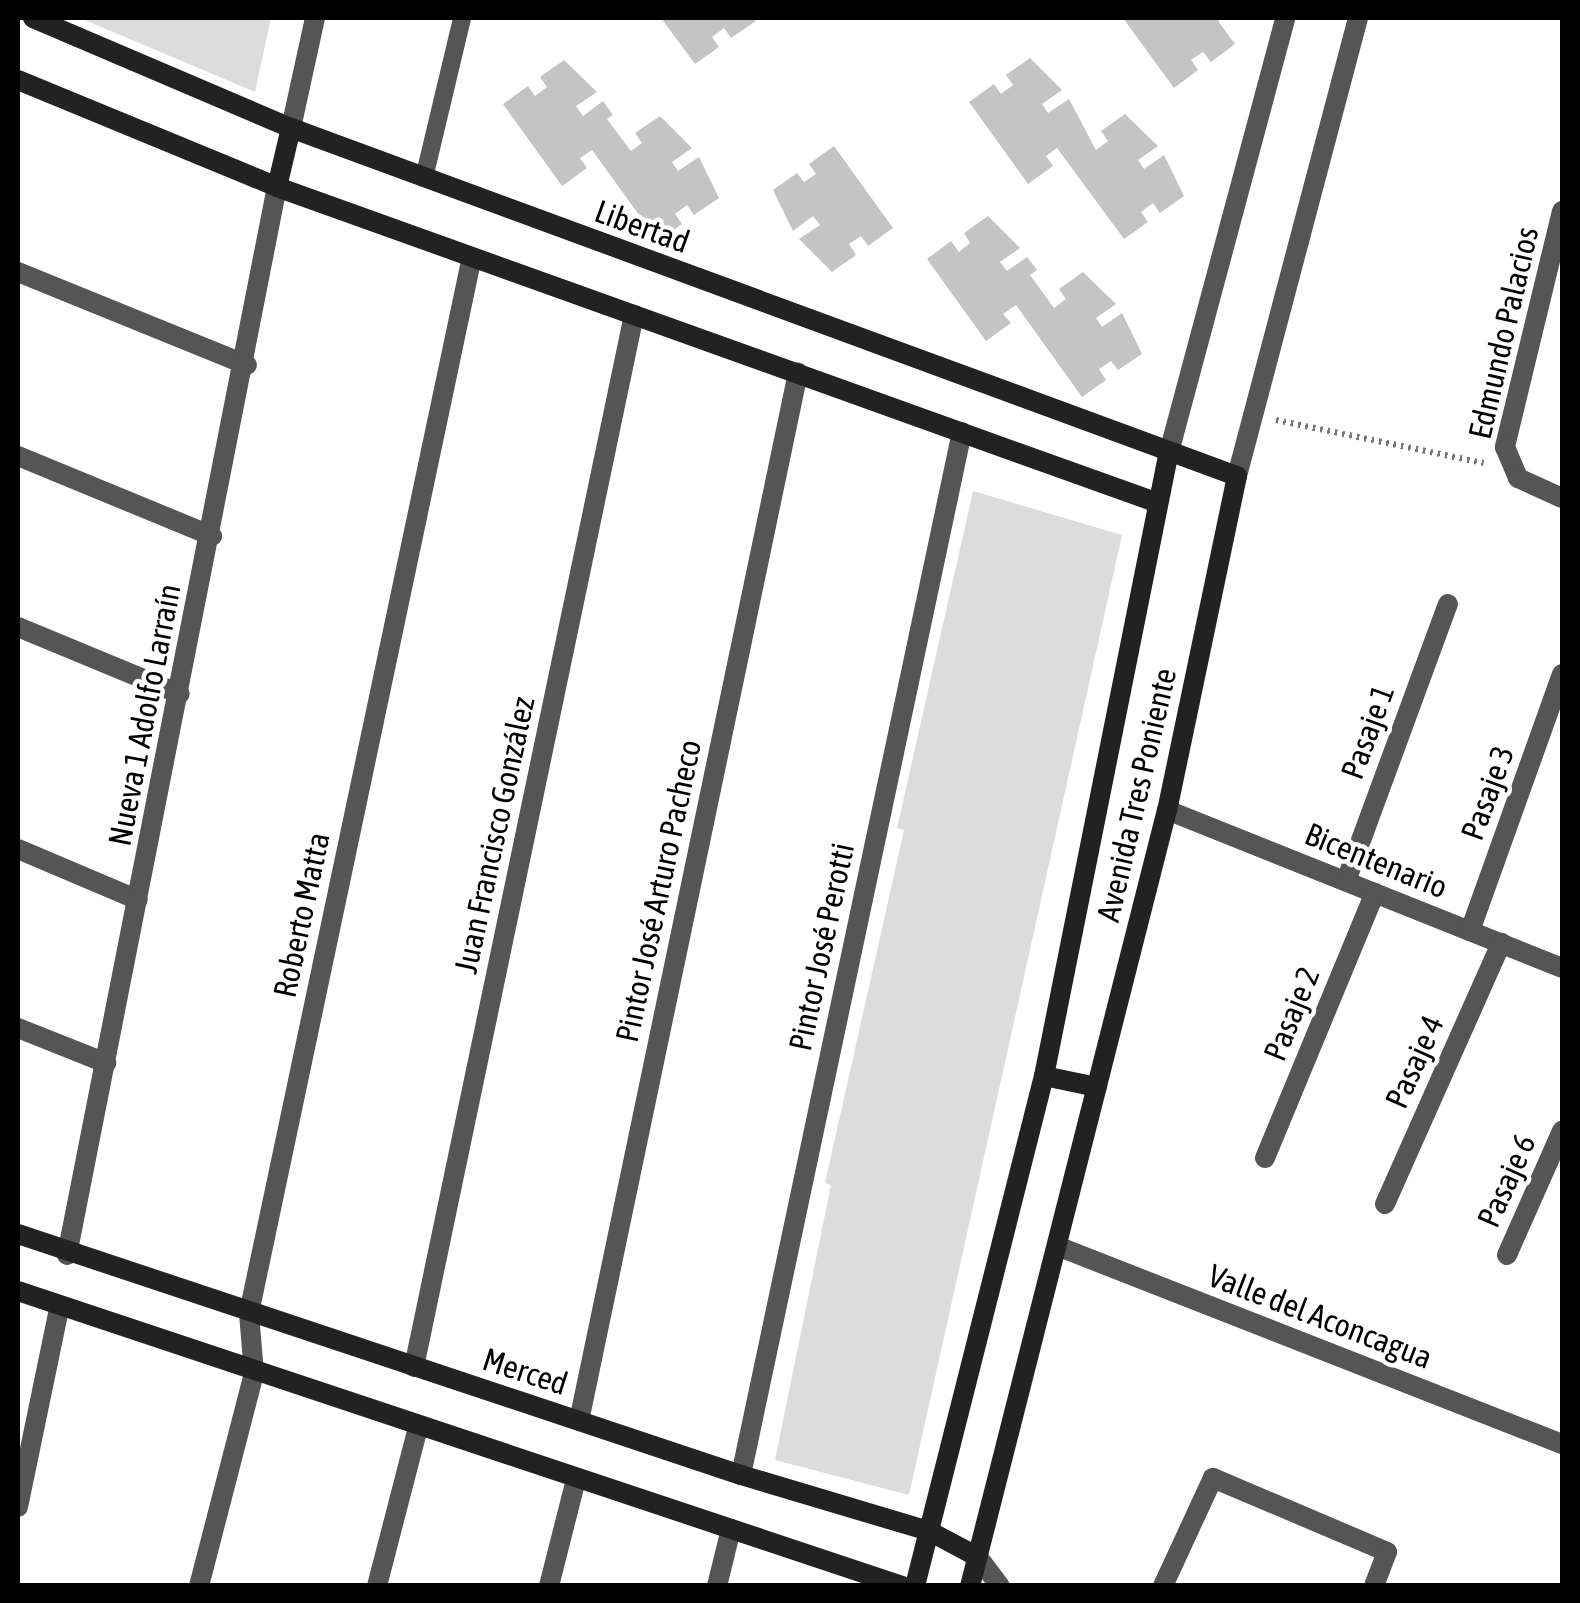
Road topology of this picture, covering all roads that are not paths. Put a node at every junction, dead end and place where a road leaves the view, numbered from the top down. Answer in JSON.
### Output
{"nodes":[{"id":1,"x":33,"y":18,"type":"edge"},
{"id":2,"x":316,"y":18,"type":"edge"},
{"id":3,"x":462,"y":18,"type":"edge"},
{"id":4,"x":1285,"y":18,"type":"edge"},
{"id":5,"x":1358,"y":18,"type":"edge"},
{"id":6,"x":18,"y":80,"type":"edge"},
{"id":7,"x":290,"y":128,"type":"junction"},
{"id":8,"x":424,"y":178,"type":"junction"},
{"id":9,"x":277,"y":187,"type":"junction"},
{"id":10,"x":1562,"y":214,"type":"edge"},
{"id":11,"x":472,"y":256,"type":"junction"},
{"id":12,"x":18,"y":272,"type":"edge"},
{"id":13,"x":634,"y":314,"type":"junction"},
{"id":14,"x":247,"y":364,"type":"junction"},
{"id":15,"x":798,"y":373,"type":"junction"},
{"id":16,"x":962,"y":432,"type":"junction"},
{"id":17,"x":18,"y":456,"type":"edge"},
{"id":18,"x":1168,"y":456,"type":"junction"},
{"id":19,"x":1237,"y":476,"type":"junction"},
{"id":20,"x":1562,"y":498,"type":"edge"},
{"id":21,"x":1158,"y":502,"type":"junction"},
{"id":22,"x":212,"y":536,"type":"junction"},
{"id":23,"x":1448,"y":604,"type":"dead end"},
{"id":24,"x":18,"y":627,"type":"edge"},
{"id":25,"x":1562,"y":674,"type":"edge"},
{"id":26,"x":180,"y":694,"type":"junction"},
{"id":27,"x":1168,"y":810,"type":"junction"},
{"id":28,"x":18,"y":849,"type":"edge"},
{"id":29,"x":1346,"y":881,"type":"junction"},
{"id":30,"x":1375,"y":893,"type":"junction"},
{"id":31,"x":138,"y":900,"type":"junction"},
{"id":32,"x":1470,"y":931,"type":"junction"},
{"id":33,"x":1501,"y":943,"type":"junction"},
{"id":34,"x":1562,"y":968,"type":"edge"},
{"id":35,"x":18,"y":1028,"type":"edge"},
{"id":36,"x":106,"y":1063,"type":"junction"},
{"id":37,"x":1044,"y":1076,"type":"junction"},
{"id":38,"x":1097,"y":1088,"type":"junction"},
{"id":39,"x":1562,"y":1131,"type":"edge"},
{"id":40,"x":1265,"y":1158,"type":"dead end"},
{"id":41,"x":1385,"y":1204,"type":"dead end"},
{"id":42,"x":18,"y":1234,"type":"edge"},
{"id":43,"x":1056,"y":1246,"type":"junction"},
{"id":44,"x":67,"y":1255,"type":"junction"},
{"id":45,"x":1507,"y":1256,"type":"dead end"},
{"id":46,"x":18,"y":1291,"type":"edge"},
{"id":47,"x":59,"y":1308,"type":"junction"},
{"id":48,"x":249,"y":1313,"type":"junction"},
{"id":49,"x":414,"y":1367,"type":"junction"},
{"id":50,"x":254,"y":1373,"type":"junction"},
{"id":51,"x":579,"y":1421,"type":"junction"},
{"id":52,"x":418,"y":1427,"type":"junction"},
{"id":53,"x":1562,"y":1444,"type":"edge"},
{"id":54,"x":741,"y":1475,"type":"junction"},
{"id":55,"x":576,"y":1478,"type":"junction"},
{"id":56,"x":18,"y":1507,"type":"edge"},
{"id":57,"x":731,"y":1530,"type":"junction"},
{"id":58,"x":929,"y":1531,"type":"junction"},
{"id":59,"x":978,"y":1557,"type":"junction"},
{"id":60,"x":199,"y":1586,"type":"edge"},
{"id":61,"x":377,"y":1586,"type":"edge"},
{"id":62,"x":550,"y":1586,"type":"edge"},
{"id":63,"x":717,"y":1586,"type":"edge"},
{"id":64,"x":902,"y":1586,"type":"edge"},
{"id":65,"x":915,"y":1586,"type":"edge"},
{"id":66,"x":970,"y":1586,"type":"edge"},
{"id":67,"x":1000,"y":1586,"type":"edge"},
{"id":68,"x":1163,"y":1586,"type":"edge"},
{"id":69,"x":1374,"y":1586,"type":"edge"}],
"edges":[{"from":1,"to":7,"type":"street","name":"Libertad"},
{"from":2,"to":7,"type":"street"},
{"from":3,"to":8,"type":"lane"},
{"from":4,"to":18,"type":"street","name":"Avenida Tres Poniente"},
{"from":5,"to":19,"type":"street","name":"Avenida Tres Poniente"},
{"from":6,"to":9,"type":"street"},
{"from":7,"to":8,"type":"street","name":"Libertad"},
{"from":7,"to":9,"type":"street"},
{"from":8,"to":18,"type":"street","name":"Libertad"},
{"from":9,"to":11,"type":"street"},
{"from":9,"to":14,"type":"street","name":"Nueva 1 Adolfo Larraín"},
{"from":10,"to":20,"type":"street","name":"Edmundo Palacios"},
{"from":11,"to":13,"type":"street"},
{"from":11,"to":48,"type":"street","name":"Roberto Matta"},
{"from":12,"to":14,"type":"street"},
{"from":13,"to":15,"type":"street"},
{"from":13,"to":49,"type":"street","name":"Juan Francisco González"},
{"from":14,"to":22,"type":"street","name":"Nueva 1 Adolfo Larraín"},
{"from":15,"to":16,"type":"street"},
{"from":15,"to":51,"type":"street","name":"Pintor José Arturo Pacheco"},
{"from":16,"to":21,"type":"street"},
{"from":16,"to":54,"type":"street","name":"Pintor José Perotti"},
{"from":17,"to":22,"type":"street"},
{"from":18,"to":19,"type":"street","name":"Libertad"},
{"from":18,"to":21,"type":"street","name":"Avenida Tres Poniente"},
{"from":19,"to":27,"type":"street","name":"Avenida Tres Poniente"},
{"from":21,"to":37,"type":"street","name":"Avenida Tres Poniente"},
{"from":22,"to":26,"type":"street","name":"Nueva 1 Adolfo Larraín"},
{"from":23,"to":29,"type":"street","name":"Pasaje 1"},
{"from":24,"to":26,"type":"street"},
{"from":25,"to":32,"type":"street","name":"Pasaje 3"},
{"from":26,"to":31,"type":"street","name":"Nueva 1 Adolfo Larraín"},
{"from":27,"to":29,"type":"street","name":"Bicentenario"},
{"from":27,"to":38,"type":"street","name":"Avenida Tres Poniente"},
{"from":28,"to":31,"type":"street"},
{"from":29,"to":30,"type":"street","name":"Bicentenario"},
{"from":30,"to":32,"type":"street","name":"Bicentenario"},
{"from":30,"to":40,"type":"street","name":"Pasaje 2"},
{"from":31,"to":36,"type":"street","name":"Nueva 1 Adolfo Larraín"},
{"from":32,"to":33,"type":"street","name":"Bicentenario"},
{"from":33,"to":34,"type":"street","name":"Bicentenario"},
{"from":33,"to":41,"type":"street","name":"Pasaje 4"},
{"from":35,"to":36,"type":"street"},
{"from":36,"to":44,"type":"street","name":"Nueva 1 Adolfo Larraín"},
{"from":37,"to":38,"type":"street"},
{"from":37,"to":58,"type":"street","name":"Avenida Tres Poniente"},
{"from":38,"to":43,"type":"street","name":"Avenida Tres Poniente"},
{"from":39,"to":45,"type":"street","name":"Pasaje 6"},
{"from":42,"to":44,"type":"street","name":"Merced"},
{"from":43,"to":53,"type":"street","name":"Valle del Aconcagua"},
{"from":43,"to":59,"type":"street","name":"Avenida Tres Poniente"},
{"from":44,"to":48,"type":"street","name":"Merced"},
{"from":46,"to":47,"type":"street"},
{"from":47,"to":50,"type":"street"},
{"from":47,"to":56,"type":"street"},
{"from":48,"to":49,"type":"street","name":"Merced"},
{"from":48,"to":50,"type":"street","name":"Roberto Matta"},
{"from":49,"to":51,"type":"street","name":"Merced"},
{"from":50,"to":52,"type":"street"},
{"from":50,"to":60,"type":"street","name":"Roberto Matta"},
{"from":51,"to":54,"type":"street","name":"Merced"},
{"from":52,"to":55,"type":"street"},
{"from":52,"to":61,"type":"street"},
{"from":54,"to":58,"type":"street","name":"Merced"},
{"from":55,"to":57,"type":"street"},
{"from":55,"to":62,"type":"street"},
{"from":57,"to":63,"type":"street"},
{"from":57,"to":64,"type":"street"},
{"from":58,"to":59,"type":"street","name":"Merced"},
{"from":58,"to":65,"type":"street","name":"Avenida Tres Poniente"},
{"from":59,"to":66,"type":"street","name":"Avenida Tres Poniente"},
{"from":59,"to":67,"type":"street","name":"Merced"},
{"from":68,"to":69,"type":"street"}]}
